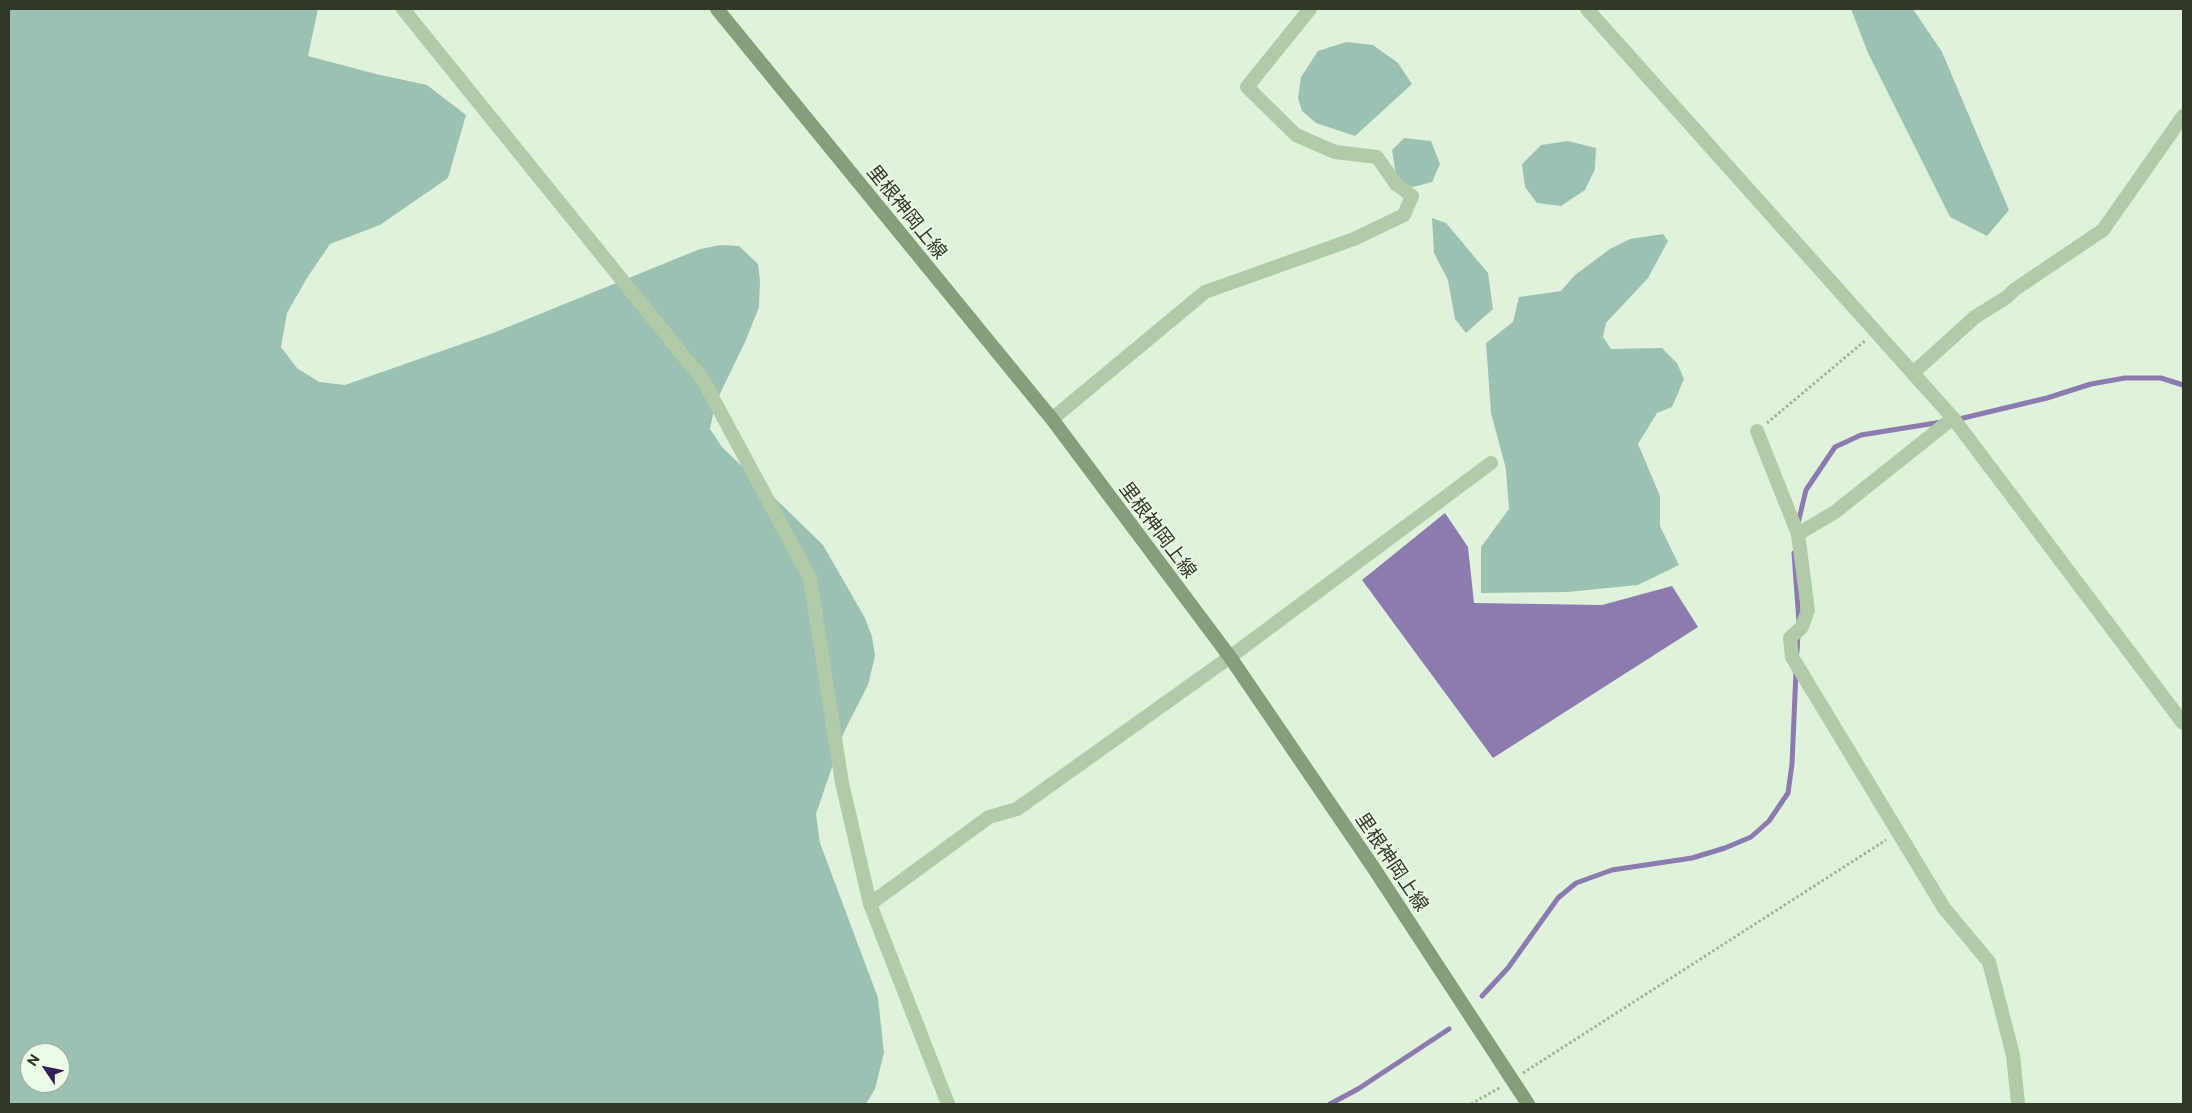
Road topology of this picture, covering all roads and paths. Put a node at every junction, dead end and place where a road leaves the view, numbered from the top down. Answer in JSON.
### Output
{"nodes":[{"id":1,"x":403,"y":9,"type":"edge"},
{"id":2,"x":717,"y":9,"type":"edge"},
{"id":3,"x":1310,"y":9,"type":"edge"},
{"id":4,"x":1587,"y":9,"type":"edge"},
{"id":5,"x":2183,"y":116,"type":"edge"},
{"id":6,"x":1875,"y":332,"type":"junction"},
{"id":7,"x":1913,"y":373,"type":"junction"},
{"id":8,"x":1953,"y":418,"type":"junction"},
{"id":9,"x":1052,"y":420,"type":"junction"},
{"id":10,"x":1757,"y":431,"type":"joint"},
{"id":11,"x":1491,"y":464,"type":"dead end"},
{"id":12,"x":1798,"y":534,"type":"junction"},
{"id":13,"x":1230,"y":658,"type":"junction"},
{"id":14,"x":2183,"y":723,"type":"edge"},
{"id":15,"x":1898,"y":833,"type":"junction"},
{"id":16,"x":870,"y":904,"type":"junction"},
{"id":17,"x":1513,"y":1079,"type":"junction"},
{"id":18,"x":948,"y":1104,"type":"edge"},
{"id":19,"x":1471,"y":1104,"type":"edge"},
{"id":20,"x":1528,"y":1104,"type":"edge"},
{"id":21,"x":2018,"y":1104,"type":"edge"}],
"edges":[{"from":1,"to":16,"type":"street"},
{"from":2,"to":9,"type":"main road","name":"里根神岡上線"},
{"from":3,"to":9,"type":"street"},
{"from":4,"to":6,"type":"street"},
{"from":5,"to":7,"type":"street"},
{"from":6,"to":7,"type":"street"},
{"from":6,"to":10,"type":"path"},
{"from":7,"to":8,"type":"street"},
{"from":8,"to":12,"type":"street"},
{"from":8,"to":14,"type":"street"},
{"from":9,"to":13,"type":"main road","name":"里根神岡上線"},
{"from":10,"to":12,"type":"street"},
{"from":11,"to":13,"type":"street"},
{"from":12,"to":15,"type":"street"},
{"from":13,"to":16,"type":"street"},
{"from":13,"to":17,"type":"main road","name":"里根神岡上線"},
{"from":15,"to":17,"type":"path"},
{"from":15,"to":21,"type":"street"},
{"from":16,"to":18,"type":"street"},
{"from":17,"to":19,"type":"path"},
{"from":17,"to":20,"type":"main road","name":"里根神岡上線"}]}
